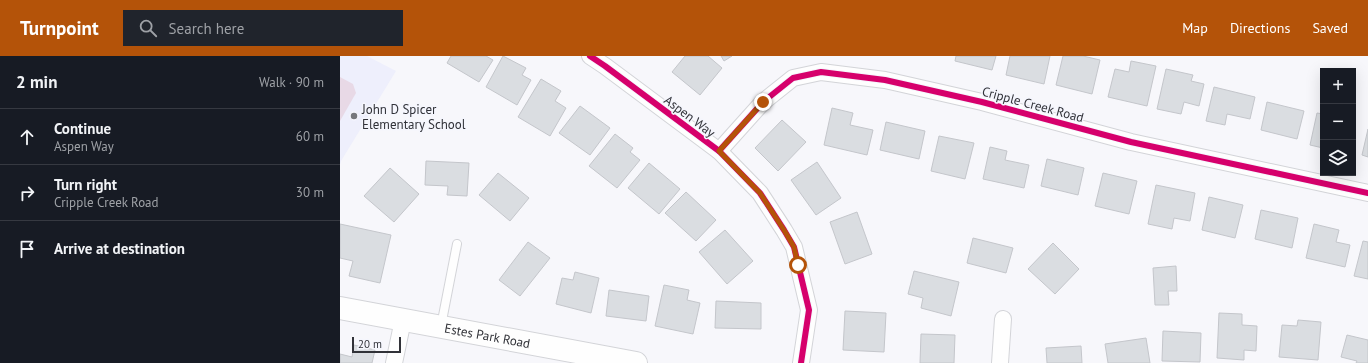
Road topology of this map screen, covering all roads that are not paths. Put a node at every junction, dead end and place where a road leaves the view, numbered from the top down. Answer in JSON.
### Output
{"nodes":[{"id":1,"x":590,"y":56,"type":"edge"},
{"id":2,"x":719,"y":151,"type":"junction"},
{"id":3,"x":1368,"y":193,"type":"edge"},
{"id":4,"x":457,"y":244,"type":"dead end"},
{"id":5,"x":340,"y":308,"type":"edge"},
{"id":6,"x":1003,"y":319,"type":"dead end"},
{"id":7,"x":404,"y":320,"type":"junction"},
{"id":8,"x":441,"y":327,"type":"junction"},
{"id":9,"x":394,"y":363,"type":"edge"},
{"id":10,"x":636,"y":363,"type":"edge"},
{"id":11,"x":801,"y":363,"type":"edge"},
{"id":12,"x":1000,"y":363,"type":"edge"}],
"edges":[{"from":1,"to":2,"type":"street","name":"Aspen Way"},
{"from":2,"to":3,"type":"street","name":"Cripple Creek Road"},
{"from":2,"to":11,"type":"street","name":"Aspen Way"},
{"from":4,"to":8,"type":"lane"},
{"from":5,"to":7,"type":"street","name":"Estes Park Road"},
{"from":6,"to":12,"type":"street"},
{"from":7,"to":8,"type":"street","name":"Estes Park Road"},
{"from":7,"to":9,"type":"street"},
{"from":8,"to":10,"type":"street","name":"Estes Park Road"}]}
